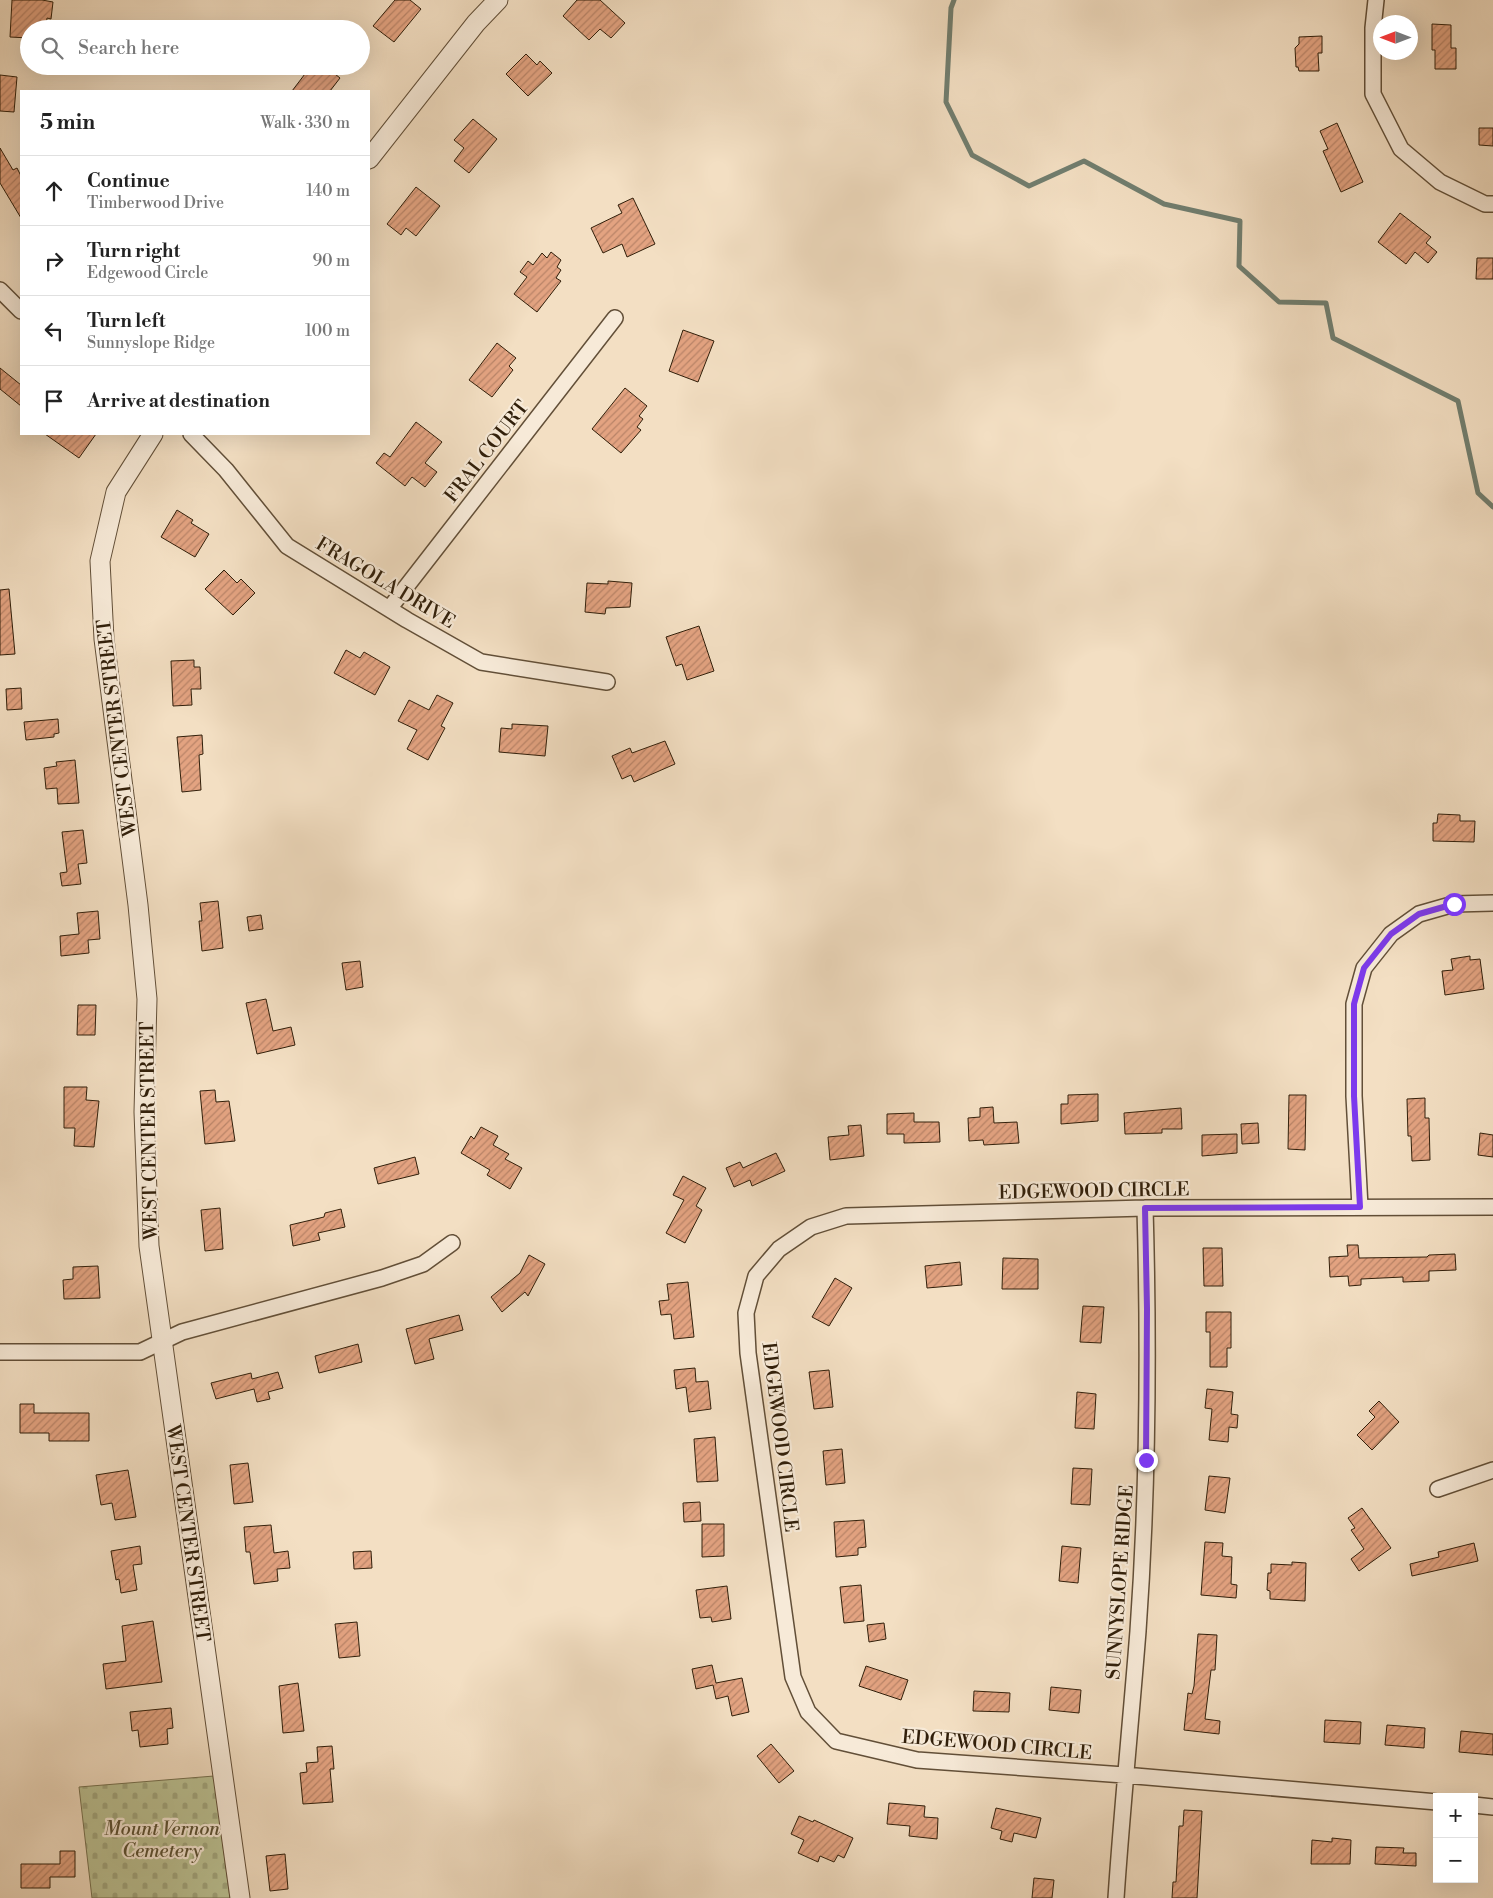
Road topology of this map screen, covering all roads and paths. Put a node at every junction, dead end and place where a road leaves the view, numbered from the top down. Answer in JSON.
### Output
{"nodes":[{"id":1,"x":498,"y":0,"type":"edge"},
{"id":2,"x":1376,"y":0,"type":"edge"},
{"id":3,"x":370,"y":158,"type":"edge"},
{"id":4,"x":1493,"y":204,"type":"edge"},
{"id":5,"x":0,"y":290,"type":"edge"},
{"id":6,"x":20,"y":310,"type":"edge"},
{"id":7,"x":615,"y":318,"type":"dead end"},
{"id":8,"x":152,"y":435,"type":"edge"},
{"id":9,"x":192,"y":435,"type":"edge"},
{"id":10,"x":389,"y":609,"type":"junction"},
{"id":11,"x":608,"y":682,"type":"dead end"},
{"id":12,"x":1493,"y":903,"type":"edge"},
{"id":13,"x":1360,"y":1207,"type":"junction"},
{"id":14,"x":1493,"y":1207,"type":"edge"},
{"id":15,"x":1145,"y":1208,"type":"junction"},
{"id":16,"x":452,"y":1243,"type":"dead end"},
{"id":17,"x":162,"y":1341,"type":"junction"},
{"id":18,"x":0,"y":1352,"type":"edge"},
{"id":19,"x":1493,"y":1470,"type":"edge"},
{"id":20,"x":1438,"y":1489,"type":"dead end"},
{"id":21,"x":1124,"y":1774,"type":"junction"},
{"id":22,"x":1433,"y":1802,"type":"edge"},
{"id":23,"x":1478,"y":1805,"type":"edge"},
{"id":24,"x":1493,"y":1807,"type":"edge"},
{"id":25,"x":240,"y":1898,"type":"edge"},
{"id":26,"x":1116,"y":1898,"type":"edge"}],
"edges":[{"from":1,"to":3,"type":"street"},
{"from":2,"to":4,"type":"street"},
{"from":5,"to":6,"type":"street"},
{"from":7,"to":10,"type":"street","name":"FRAL COURT"},
{"from":8,"to":17,"type":"street","name":"WEST CENTER STREET"},
{"from":9,"to":10,"type":"street","name":"FRAGOLA DRIVE"},
{"from":10,"to":11,"type":"street","name":"FRAGOLA DRIVE"},
{"from":12,"to":13,"type":"street"},
{"from":13,"to":14,"type":"street","name":"EDGEWOOD CIRCLE"},
{"from":13,"to":15,"type":"street","name":"EDGEWOOD CIRCLE"},
{"from":15,"to":21,"type":"street","name":"SUNNYSLOPE RIDGE"},
{"from":15,"to":21,"type":"street","name":"EDGEWOOD CIRCLE"},
{"from":16,"to":17,"type":"street"},
{"from":17,"to":18,"type":"street"},
{"from":17,"to":25,"type":"street","name":"WEST CENTER STREET"},
{"from":19,"to":20,"type":"street"},
{"from":21,"to":22,"type":"street","name":"EDGEWOOD CIRCLE"},
{"from":21,"to":26,"type":"street","name":"SUNNYSLOPE RIDGE"},
{"from":23,"to":24,"type":"street"}]}
